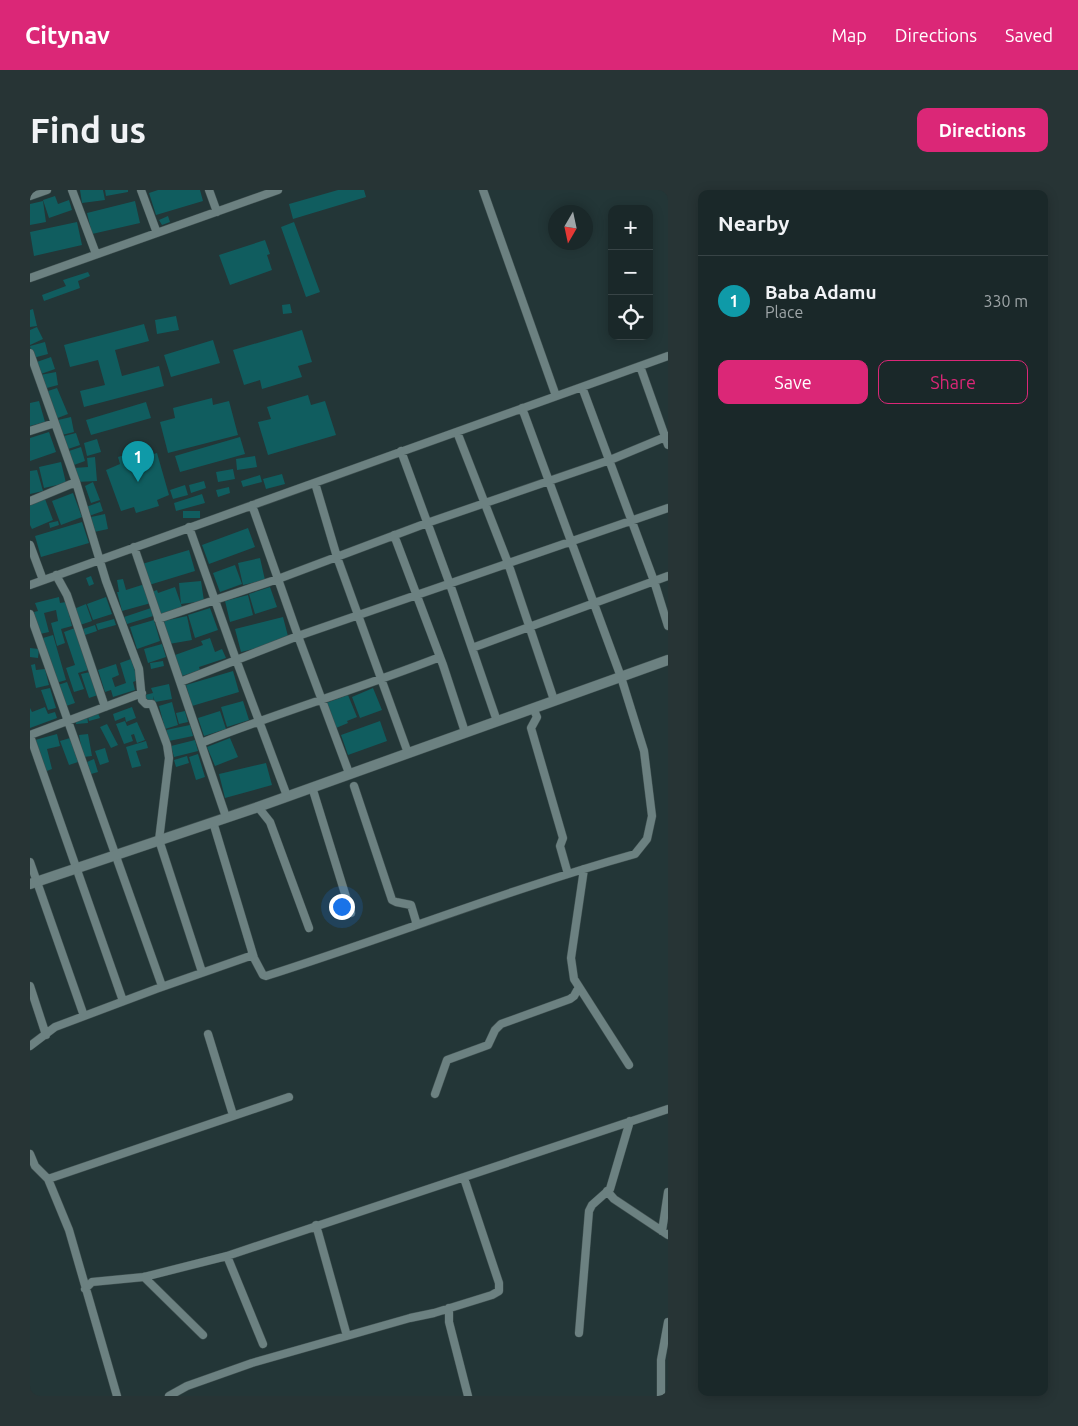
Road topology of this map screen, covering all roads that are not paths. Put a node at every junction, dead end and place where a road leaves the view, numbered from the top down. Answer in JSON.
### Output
{"nodes":[{"id":1,"x":47,"y":190,"type":"edge"},
{"id":2,"x":72,"y":190,"type":"edge"},
{"id":3,"x":141,"y":190,"type":"edge"},
{"id":4,"x":209,"y":190,"type":"edge"},
{"id":5,"x":276,"y":190,"type":"edge"},
{"id":6,"x":483,"y":190,"type":"edge"},
{"id":7,"x":30,"y":196,"type":"edge"},
{"id":8,"x":217,"y":212,"type":"junction"},
{"id":9,"x":157,"y":233,"type":"junction"},
{"id":10,"x":96,"y":254,"type":"junction"},
{"id":11,"x":31,"y":275,"type":"edge"},
{"id":12,"x":30,"y":356,"type":"edge"},
{"id":13,"x":668,"y":356,"type":"edge"},
{"id":14,"x":640,"y":366,"type":"junction"},
{"id":15,"x":582,"y":387,"type":"junction"},
{"id":16,"x":556,"y":396,"type":"junction"},
{"id":17,"x":522,"y":408,"type":"junction"},
{"id":18,"x":55,"y":423,"type":"junction"},
{"id":19,"x":30,"y":431,"type":"edge"},
{"id":20,"x":457,"y":432,"type":"junction"},
{"id":21,"x":666,"y":436,"type":"edge"},
{"id":22,"x":668,"y":445,"type":"edge"},
{"id":23,"x":401,"y":452,"type":"junction"},
{"id":24,"x":610,"y":460,"type":"junction"},
{"id":25,"x":76,"y":482,"type":"junction"},
{"id":26,"x":548,"y":482,"type":"junction"},
{"id":27,"x":315,"y":483,"type":"junction"},
{"id":28,"x":30,"y":501,"type":"edge"},
{"id":29,"x":484,"y":504,"type":"junction"},
{"id":30,"x":252,"y":505,"type":"junction"},
{"id":31,"x":668,"y":508,"type":"edge"},
{"id":32,"x":632,"y":520,"type":"junction"},
{"id":33,"x":428,"y":523,"type":"junction"},
{"id":34,"x":189,"y":527,"type":"junction"},
{"id":35,"x":394,"y":535,"type":"junction"},
{"id":36,"x":570,"y":542,"type":"junction"},
{"id":37,"x":30,"y":545,"type":"edge"},
{"id":38,"x":134,"y":547,"type":"junction"},
{"id":39,"x":337,"y":556,"type":"junction"},
{"id":40,"x":100,"y":559,"type":"junction"},
{"id":41,"x":508,"y":563,"type":"junction"},
{"id":42,"x":56,"y":575,"type":"junction"},
{"id":43,"x":668,"y":576,"type":"edge"},
{"id":44,"x":278,"y":579,"type":"junction"},
{"id":45,"x":43,"y":580,"type":"junction"},
{"id":46,"x":654,"y":582,"type":"junction"},
{"id":47,"x":30,"y":585,"type":"edge"},
{"id":48,"x":450,"y":585,"type":"junction"},
{"id":49,"x":416,"y":596,"type":"junction"},
{"id":50,"x":214,"y":600,"type":"junction"},
{"id":51,"x":593,"y":603,"type":"junction"},
{"id":52,"x":30,"y":614,"type":"edge"},
{"id":53,"x":358,"y":615,"type":"junction"},
{"id":54,"x":158,"y":619,"type":"junction"},
{"id":55,"x":668,"y":626,"type":"edge"},
{"id":56,"x":529,"y":627,"type":"junction"},
{"id":57,"x":298,"y":636,"type":"junction"},
{"id":58,"x":472,"y":648,"type":"junction"},
{"id":59,"x":440,"y":657,"type":"junction"},
{"id":60,"x":668,"y":660,"type":"edge"},
{"id":61,"x":236,"y":661,"type":"junction"},
{"id":62,"x":621,"y":677,"type":"junction"},
{"id":63,"x":382,"y":680,"type":"junction"},
{"id":64,"x":180,"y":682,"type":"junction"},
{"id":65,"x":142,"y":693,"type":"junction"},
{"id":66,"x":322,"y":700,"type":"junction"},
{"id":67,"x":554,"y":700,"type":"junction"},
{"id":68,"x":105,"y":707,"type":"junction"},
{"id":69,"x":533,"y":708,"type":"junction"},
{"id":70,"x":259,"y":720,"type":"junction"},
{"id":71,"x":497,"y":721,"type":"junction"},
{"id":72,"x":69,"y":722,"type":"junction"},
{"id":73,"x":465,"y":732,"type":"junction"},
{"id":74,"x":30,"y":735,"type":"edge"},
{"id":75,"x":201,"y":743,"type":"junction"},
{"id":76,"x":408,"y":753,"type":"junction"},
{"id":77,"x":349,"y":773,"type":"junction"},
{"id":78,"x":354,"y":786,"type":"dead end"},
{"id":79,"x":312,"y":787,"type":"junction"},
{"id":80,"x":287,"y":796,"type":"junction"},
{"id":81,"x":258,"y":807,"type":"junction"},
{"id":82,"x":226,"y":817,"type":"junction"},
{"id":83,"x":212,"y":822,"type":"junction"},
{"id":84,"x":159,"y":840,"type":"junction"},
{"id":85,"x":117,"y":855,"type":"junction"},
{"id":86,"x":30,"y":862,"type":"edge"},
{"id":87,"x":76,"y":868,"type":"junction"},
{"id":88,"x":584,"y":869,"type":"junction"},
{"id":89,"x":568,"y":874,"type":"junction"},
{"id":90,"x":34,"y":883,"type":"edge"},
{"id":91,"x":351,"y":913,"type":"dead end"},
{"id":92,"x":417,"y":925,"type":"junction"},
{"id":93,"x":308,"y":928,"type":"dead end"},
{"id":94,"x":253,"y":955,"type":"junction"},
{"id":95,"x":202,"y":972,"type":"junction"},
{"id":96,"x":30,"y":986,"type":"edge"},
{"id":97,"x":162,"y":986,"type":"junction"},
{"id":98,"x":579,"y":987,"type":"junction"},
{"id":99,"x":123,"y":1001,"type":"junction"},
{"id":100,"x":84,"y":1016,"type":"junction"},
{"id":101,"x":46,"y":1034,"type":"junction"},
{"id":102,"x":208,"y":1034,"type":"dead end"},
{"id":103,"x":30,"y":1046,"type":"edge"},
{"id":104,"x":629,"y":1065,"type":"dead end"},
{"id":105,"x":435,"y":1094,"type":"dead end"},
{"id":106,"x":289,"y":1097,"type":"dead end"},
{"id":107,"x":668,"y":1109,"type":"edge"},
{"id":108,"x":233,"y":1115,"type":"junction"},
{"id":109,"x":630,"y":1121,"type":"junction"},
{"id":110,"x":30,"y":1154,"type":"edge"},
{"id":111,"x":464,"y":1178,"type":"junction"},
{"id":112,"x":48,"y":1179,"type":"junction"},
{"id":113,"x":607,"y":1191,"type":"junction"},
{"id":114,"x":668,"y":1192,"type":"edge"},
{"id":115,"x":316,"y":1225,"type":"junction"},
{"id":116,"x":665,"y":1233,"type":"edge"},
{"id":117,"x":227,"y":1256,"type":"junction"},
{"id":118,"x":144,"y":1277,"type":"junction"},
{"id":119,"x":85,"y":1289,"type":"junction"},
{"id":120,"x":450,"y":1308,"type":"junction"},
{"id":121,"x":434,"y":1313,"type":"junction"},
{"id":122,"x":449,"y":1322,"type":"junction"},
{"id":123,"x":668,"y":1322,"type":"edge"},
{"id":124,"x":579,"y":1333,"type":"dead end"},
{"id":125,"x":203,"y":1335,"type":"dead end"},
{"id":126,"x":346,"y":1336,"type":"junction"},
{"id":127,"x":263,"y":1344,"type":"dead end"},
{"id":128,"x":665,"y":1357,"type":"edge"},
{"id":129,"x":117,"y":1396,"type":"edge"},
{"id":130,"x":169,"y":1396,"type":"edge"},
{"id":131,"x":468,"y":1396,"type":"edge"},
{"id":132,"x":660,"y":1396,"type":"edge"}],
"edges":[{"from":1,"to":7,"type":"street"},
{"from":2,"to":10,"type":"street"},
{"from":3,"to":9,"type":"street"},
{"from":4,"to":8,"type":"street"},
{"from":5,"to":8,"type":"street"},
{"from":6,"to":16,"type":"street"},
{"from":8,"to":9,"type":"street"},
{"from":9,"to":10,"type":"street"},
{"from":10,"to":11,"type":"street"},
{"from":12,"to":18,"type":"street"},
{"from":13,"to":14,"type":"street"},
{"from":14,"to":15,"type":"street"},
{"from":14,"to":21,"type":"street"},
{"from":15,"to":16,"type":"street"},
{"from":15,"to":24,"type":"street"},
{"from":16,"to":17,"type":"street"},
{"from":17,"to":20,"type":"street"},
{"from":17,"to":26,"type":"street"},
{"from":18,"to":19,"type":"street"},
{"from":18,"to":25,"type":"street"},
{"from":20,"to":23,"type":"street"},
{"from":20,"to":29,"type":"street"},
{"from":21,"to":22,"type":"street"},
{"from":21,"to":24,"type":"street"},
{"from":23,"to":27,"type":"street"},
{"from":23,"to":33,"type":"street"},
{"from":24,"to":26,"type":"street"},
{"from":24,"to":32,"type":"street"},
{"from":25,"to":28,"type":"street"},
{"from":25,"to":40,"type":"street"},
{"from":26,"to":29,"type":"street"},
{"from":26,"to":36,"type":"street"},
{"from":27,"to":30,"type":"street"},
{"from":27,"to":39,"type":"street"},
{"from":29,"to":33,"type":"street"},
{"from":29,"to":41,"type":"street"},
{"from":30,"to":34,"type":"street"},
{"from":30,"to":44,"type":"street"},
{"from":31,"to":32,"type":"street"},
{"from":32,"to":36,"type":"street"},
{"from":32,"to":46,"type":"street"},
{"from":33,"to":35,"type":"street"},
{"from":33,"to":48,"type":"street"},
{"from":34,"to":38,"type":"street"},
{"from":34,"to":50,"type":"street"},
{"from":35,"to":39,"type":"street"},
{"from":35,"to":49,"type":"street"},
{"from":36,"to":41,"type":"street"},
{"from":36,"to":51,"type":"street"},
{"from":37,"to":45,"type":"street"},
{"from":38,"to":40,"type":"street"},
{"from":38,"to":54,"type":"street"},
{"from":39,"to":44,"type":"street"},
{"from":39,"to":53,"type":"street"},
{"from":40,"to":42,"type":"street"},
{"from":40,"to":65,"type":"street"},
{"from":41,"to":48,"type":"street"},
{"from":41,"to":56,"type":"street"},
{"from":42,"to":45,"type":"street"},
{"from":42,"to":68,"type":"street"},
{"from":43,"to":46,"type":"street"},
{"from":44,"to":50,"type":"street"},
{"from":44,"to":57,"type":"street"},
{"from":45,"to":47,"type":"street"},
{"from":46,"to":51,"type":"street"},
{"from":46,"to":55,"type":"street"},
{"from":48,"to":49,"type":"street"},
{"from":48,"to":58,"type":"street"},
{"from":49,"to":53,"type":"street"},
{"from":49,"to":59,"type":"street"},
{"from":50,"to":54,"type":"street"},
{"from":50,"to":61,"type":"street"},
{"from":51,"to":56,"type":"street"},
{"from":51,"to":62,"type":"street"},
{"from":52,"to":72,"type":"street"},
{"from":53,"to":57,"type":"street"},
{"from":53,"to":63,"type":"street"},
{"from":54,"to":64,"type":"street"},
{"from":56,"to":58,"type":"street"},
{"from":56,"to":67,"type":"street"},
{"from":57,"to":61,"type":"street"},
{"from":57,"to":66,"type":"street"},
{"from":58,"to":71,"type":"street"},
{"from":59,"to":63,"type":"street"},
{"from":59,"to":73,"type":"street"},
{"from":60,"to":62,"type":"street"},
{"from":61,"to":64,"type":"street"},
{"from":61,"to":70,"type":"street"},
{"from":62,"to":67,"type":"street"},
{"from":62,"to":88,"type":"street"},
{"from":63,"to":66,"type":"street"},
{"from":63,"to":76,"type":"street"},
{"from":64,"to":75,"type":"street"},
{"from":65,"to":68,"type":"street"},
{"from":65,"to":84,"type":"street"},
{"from":66,"to":70,"type":"street"},
{"from":66,"to":77,"type":"street"},
{"from":67,"to":69,"type":"street"},
{"from":68,"to":72,"type":"street"},
{"from":69,"to":71,"type":"street"},
{"from":69,"to":89,"type":"street"},
{"from":70,"to":75,"type":"street"},
{"from":70,"to":80,"type":"street"},
{"from":71,"to":73,"type":"street"},
{"from":72,"to":74,"type":"street"},
{"from":72,"to":85,"type":"street"},
{"from":73,"to":76,"type":"street"},
{"from":74,"to":87,"type":"street"},
{"from":75,"to":82,"type":"street"},
{"from":76,"to":77,"type":"street"},
{"from":77,"to":79,"type":"street"},
{"from":78,"to":92,"type":"street"},
{"from":79,"to":80,"type":"street"},
{"from":79,"to":91,"type":"street"},
{"from":80,"to":81,"type":"street"},
{"from":81,"to":82,"type":"street"},
{"from":81,"to":93,"type":"street"},
{"from":82,"to":83,"type":"street"},
{"from":83,"to":84,"type":"street"},
{"from":83,"to":94,"type":"street"},
{"from":84,"to":85,"type":"street"},
{"from":84,"to":95,"type":"street"},
{"from":85,"to":87,"type":"street"},
{"from":85,"to":97,"type":"street"},
{"from":86,"to":90,"type":"street"},
{"from":87,"to":90,"type":"street"},
{"from":87,"to":99,"type":"street"},
{"from":88,"to":89,"type":"street"},
{"from":88,"to":98,"type":"street"},
{"from":89,"to":92,"type":"street"},
{"from":90,"to":100,"type":"street"},
{"from":92,"to":94,"type":"street"},
{"from":94,"to":95,"type":"street"},
{"from":95,"to":97,"type":"street"},
{"from":96,"to":101,"type":"street"},
{"from":97,"to":99,"type":"street"},
{"from":98,"to":104,"type":"street"},
{"from":98,"to":105,"type":"street"},
{"from":99,"to":100,"type":"street"},
{"from":100,"to":101,"type":"street"},
{"from":101,"to":103,"type":"street"},
{"from":102,"to":108,"type":"street"},
{"from":106,"to":108,"type":"street"},
{"from":107,"to":109,"type":"street"},
{"from":108,"to":112,"type":"street"},
{"from":109,"to":111,"type":"street"},
{"from":109,"to":113,"type":"street"},
{"from":110,"to":112,"type":"street"},
{"from":111,"to":115,"type":"street"},
{"from":111,"to":120,"type":"street"},
{"from":112,"to":119,"type":"street"},
{"from":113,"to":116,"type":"street"},
{"from":113,"to":124,"type":"street"},
{"from":114,"to":116,"type":"street"},
{"from":115,"to":117,"type":"street"},
{"from":115,"to":126,"type":"street"},
{"from":117,"to":118,"type":"street"},
{"from":117,"to":127,"type":"street"},
{"from":118,"to":119,"type":"street"},
{"from":118,"to":125,"type":"street"},
{"from":119,"to":129,"type":"street"},
{"from":120,"to":121,"type":"street"},
{"from":120,"to":122,"type":"street"},
{"from":121,"to":122,"type":"street"},
{"from":121,"to":126,"type":"street"},
{"from":122,"to":131,"type":"street"},
{"from":123,"to":128,"type":"street"},
{"from":126,"to":130,"type":"street"},
{"from":128,"to":132,"type":"street"}]}
